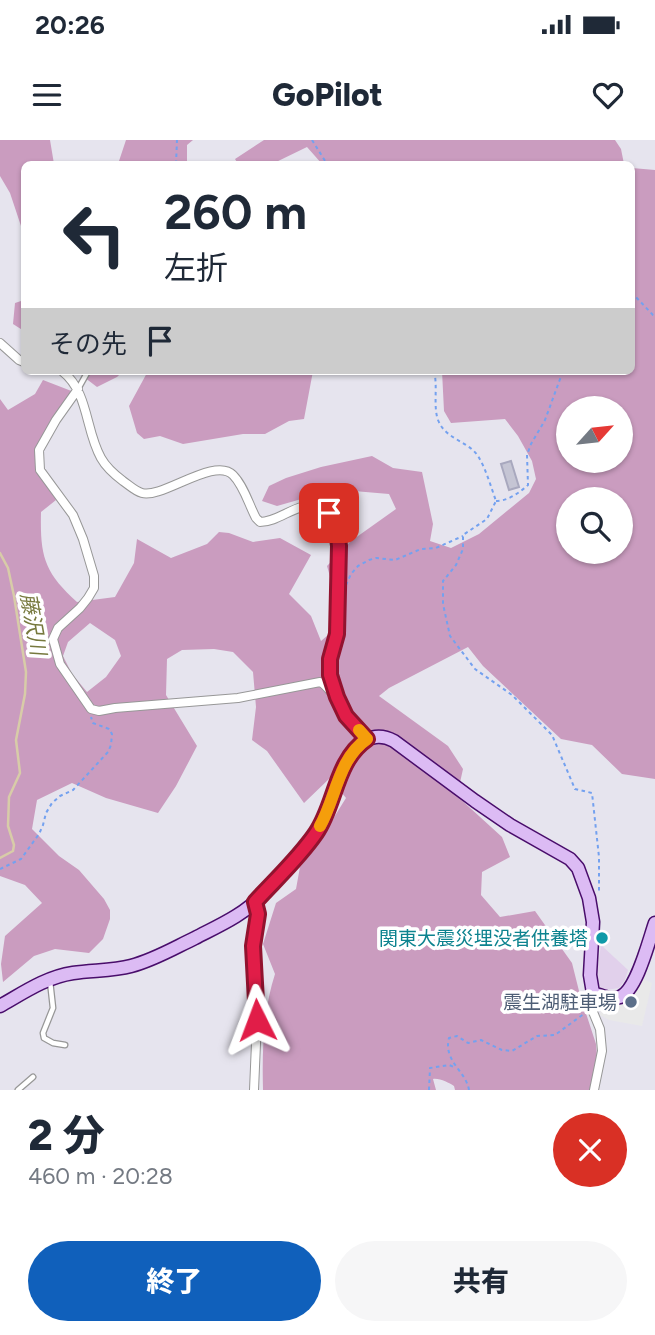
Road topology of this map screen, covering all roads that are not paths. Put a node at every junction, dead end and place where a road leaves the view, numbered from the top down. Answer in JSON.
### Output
{"nodes":[{"id":1,"x":0,"y":343,"type":"edge"},
{"id":2,"x":21,"y":361,"type":"edge"},
{"id":3,"x":67,"y":375,"type":"edge"},
{"id":4,"x":86,"y":375,"type":"edge"},
{"id":5,"x":78,"y":389,"type":"junction"},
{"id":6,"x":337,"y":697,"type":"junction"},
{"id":7,"x":367,"y":739,"type":"junction"},
{"id":8,"x":255,"y":902,"type":"junction"},
{"id":9,"x":655,"y":923,"type":"edge"},
{"id":10,"x":50,"y":980,"type":"junction"},
{"id":11,"x":595,"y":1004,"type":"junction"},
{"id":12,"x":0,"y":1006,"type":"edge"},
{"id":13,"x":65,"y":1045,"type":"dead end"},
{"id":14,"x":33,"y":1077,"type":"dead end"},
{"id":15,"x":18,"y":1090,"type":"edge"},
{"id":16,"x":254,"y":1090,"type":"edge"},
{"id":17,"x":594,"y":1090,"type":"edge"}],
"edges":[{"from":1,"to":2,"type":"street"},
{"from":3,"to":5,"type":"street"},
{"from":4,"to":5,"type":"lane"},
{"from":5,"to":6,"type":"street"},
{"from":5,"to":6,"type":"street"},
{"from":6,"to":7,"type":"street"},
{"from":7,"to":8,"type":"street"},
{"from":7,"to":11,"type":"street"},
{"from":8,"to":10,"type":"street"},
{"from":8,"to":16,"type":"street"},
{"from":9,"to":11,"type":"street"},
{"from":10,"to":12,"type":"street"},
{"from":10,"to":13,"type":"lane"},
{"from":11,"to":17,"type":"street"},
{"from":14,"to":15,"type":"lane"}]}
